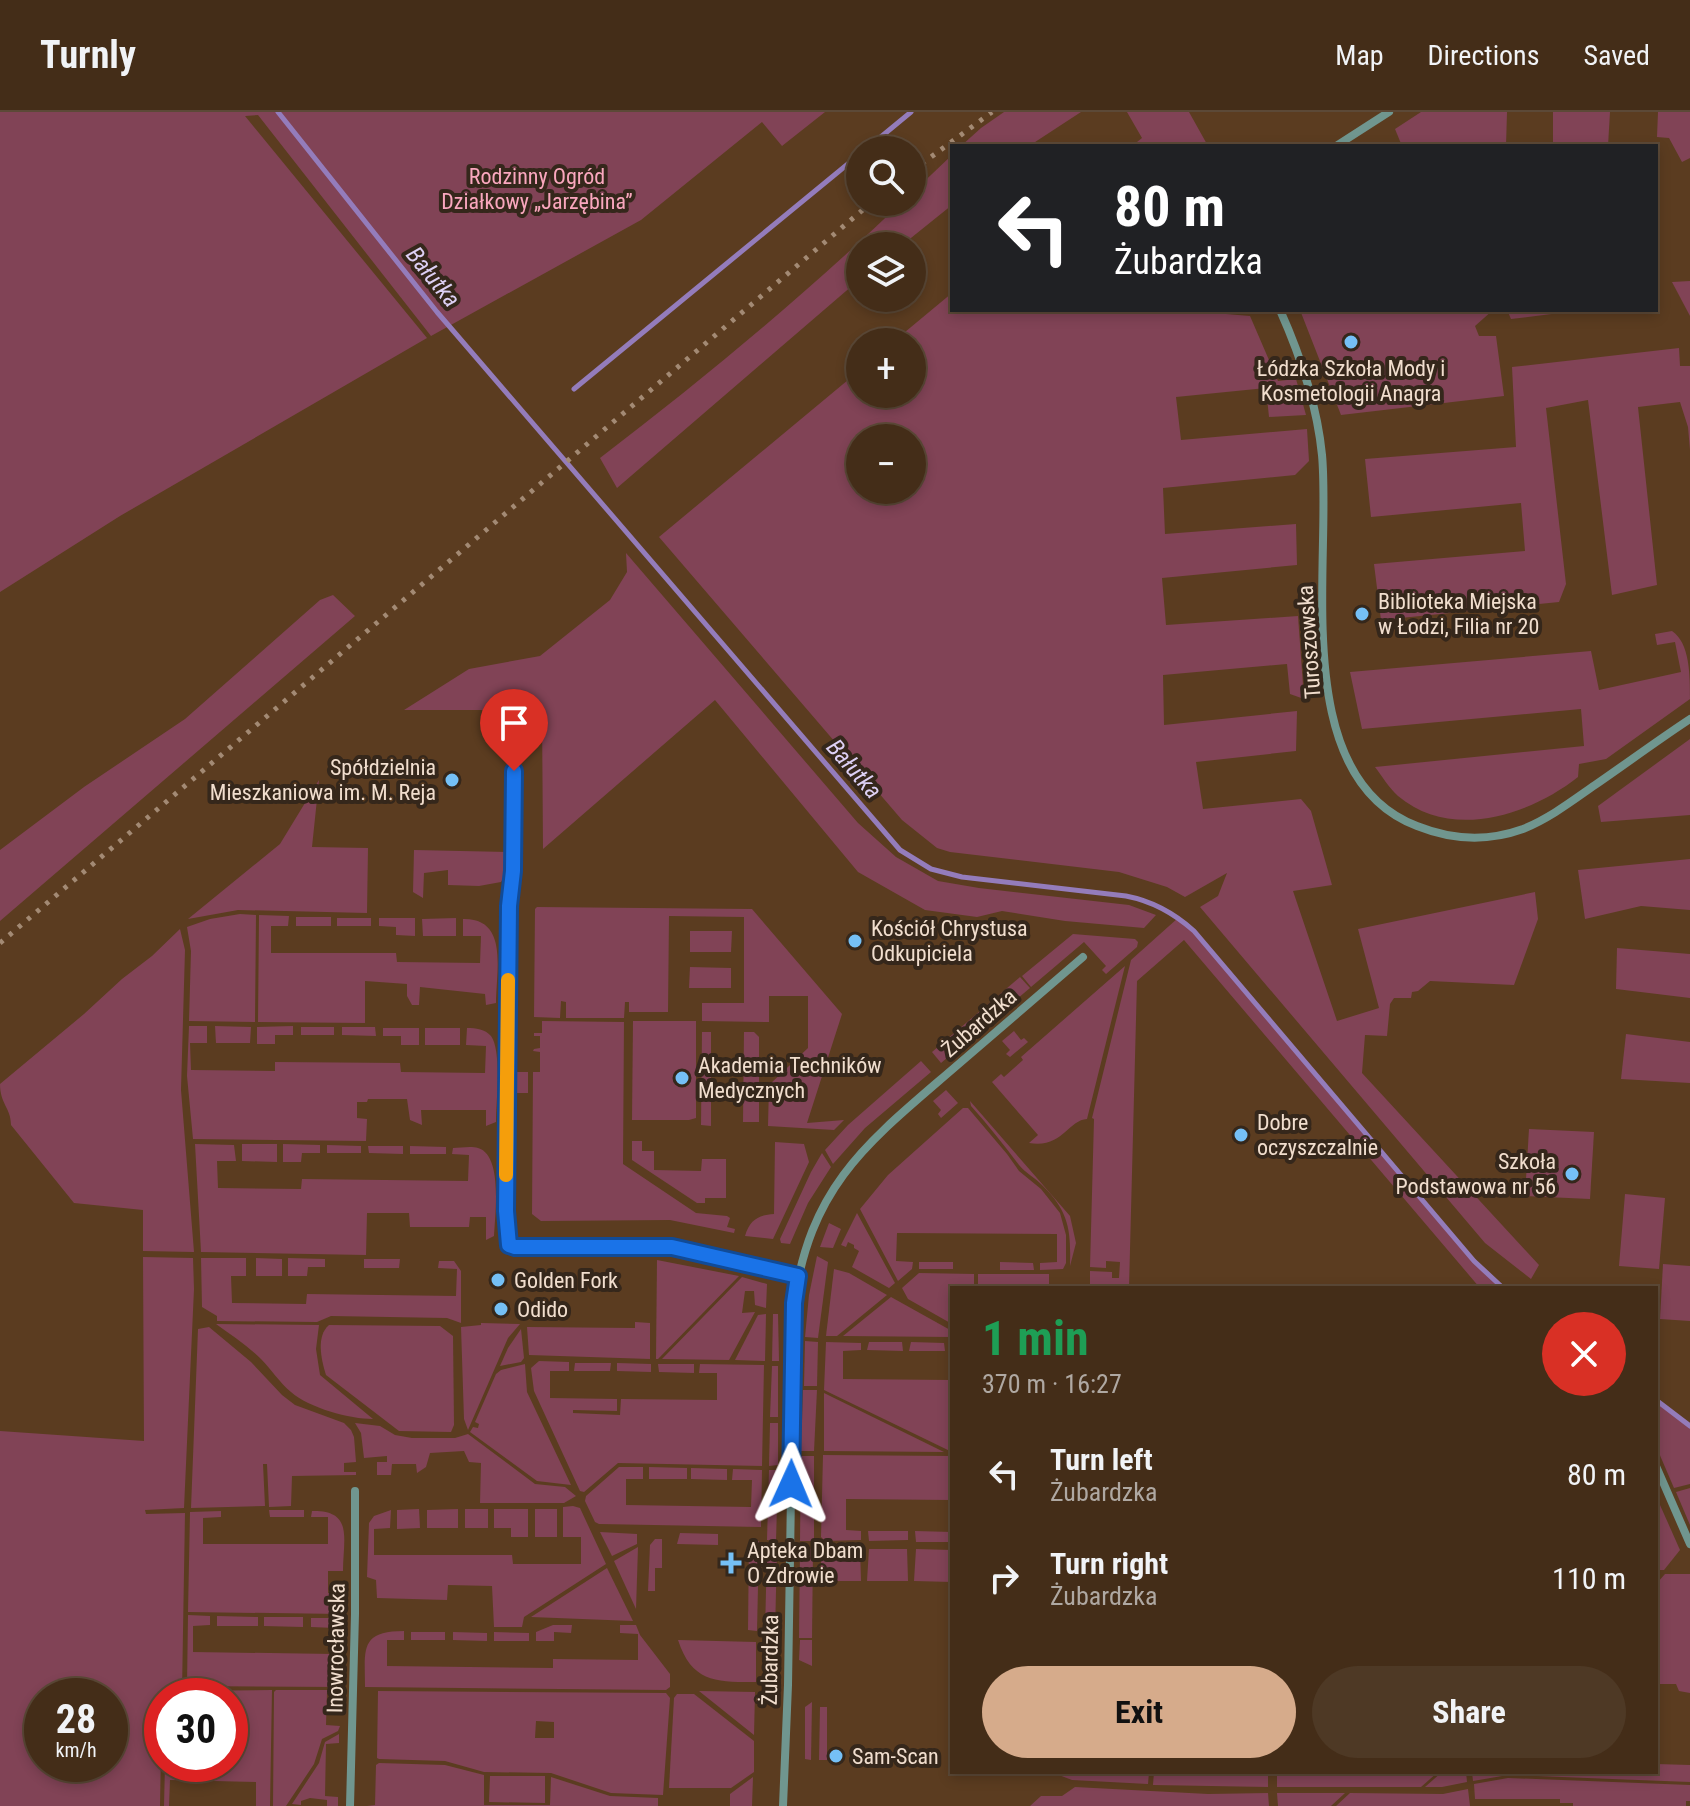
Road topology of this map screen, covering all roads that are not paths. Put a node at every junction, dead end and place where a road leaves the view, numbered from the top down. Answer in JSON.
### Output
{"nodes":[{"id":1,"x":1389,"y":112,"type":"edge"},
{"id":2,"x":1339,"y":144,"type":"edge"},
{"id":3,"x":1281,"y":312,"type":"edge"},
{"id":4,"x":1690,"y":719,"type":"edge"},
{"id":5,"x":514,"y":771,"type":"dead end"},
{"id":6,"x":1083,"y":957,"type":"dead end"},
{"id":7,"x":798,"y":1276,"type":"junction"},
{"id":8,"x":1658,"y":1471,"type":"edge"},
{"id":9,"x":355,"y":1491,"type":"dead end"},
{"id":10,"x":1690,"y":1544,"type":"edge"},
{"id":11,"x":350,"y":1806,"type":"edge"},
{"id":12,"x":783,"y":1806,"type":"edge"}],
"edges":[{"from":1,"to":2,"type":"street"},
{"from":3,"to":4,"type":"street","name":"Turoszowska"},
{"from":5,"to":7,"type":"street"},
{"from":6,"to":7,"type":"street","name":"Żubardzka"},
{"from":7,"to":12,"type":"street","name":"Żubardzka"},
{"from":8,"to":10,"type":"street"},
{"from":9,"to":11,"type":"street","name":"Inowrocławska"}]}
